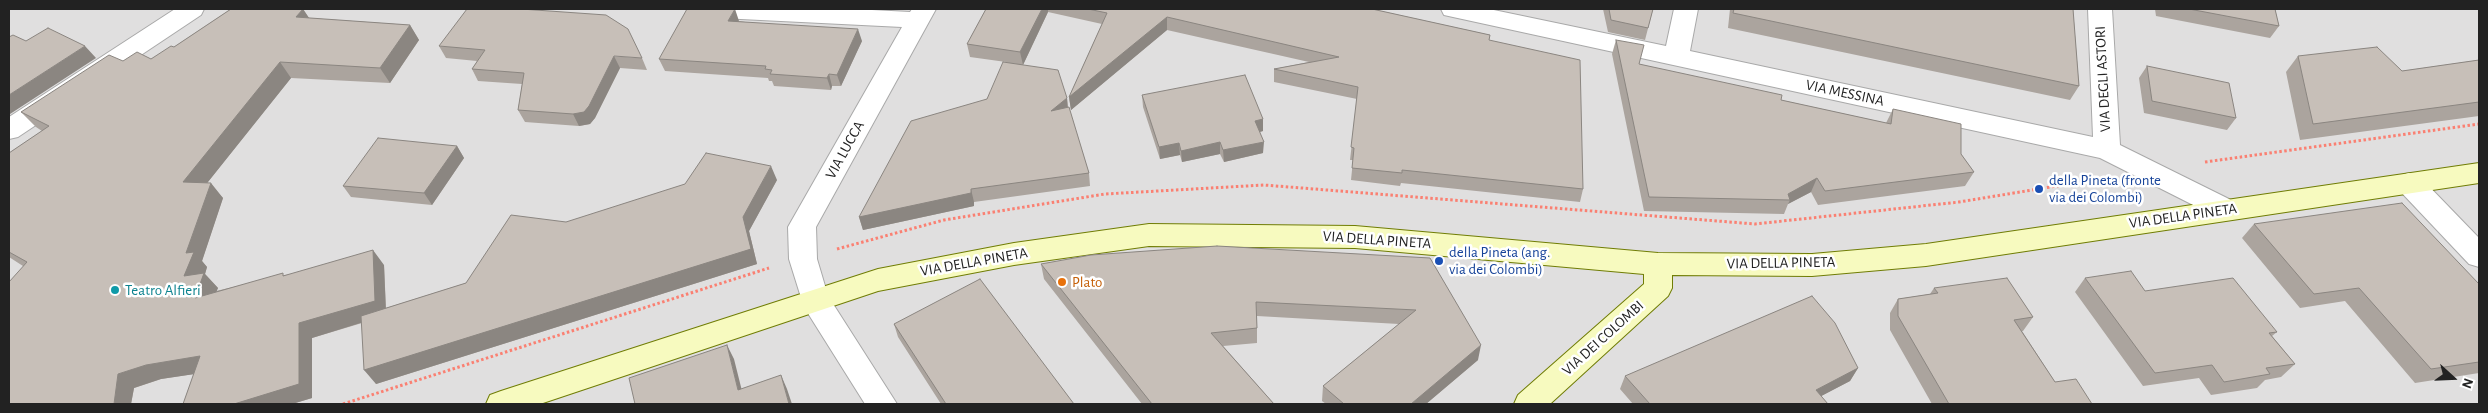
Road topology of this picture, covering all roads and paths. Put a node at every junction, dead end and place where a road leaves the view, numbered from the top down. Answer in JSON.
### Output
{"nodes":[{"id":1,"x":192,"y":9,"type":"edge"},
{"id":2,"x":700,"y":9,"type":"edge"},
{"id":3,"x":1453,"y":9,"type":"edge"},
{"id":4,"x":1686,"y":9,"type":"edge"},
{"id":5,"x":2100,"y":9,"type":"edge"},
{"id":6,"x":920,"y":14,"type":"edge"},
{"id":7,"x":1676,"y":57,"type":"junction"},
{"id":8,"x":9,"y":130,"type":"edge"},
{"id":9,"x":2107,"y":150,"type":"junction"},
{"id":10,"x":2479,"y":173,"type":"edge"},
{"id":11,"x":2409,"y":183,"type":"junction"},
{"id":12,"x":2225,"y":210,"type":"junction"},
{"id":13,"x":2479,"y":256,"type":"edge"},
{"id":14,"x":1658,"y":264,"type":"junction"},
{"id":15,"x":814,"y":299,"type":"junction"},
{"id":16,"x":502,"y":404,"type":"edge"},
{"id":17,"x":882,"y":404,"type":"edge"},
{"id":18,"x":1529,"y":404,"type":"edge"}],
"edges":[{"from":1,"to":8,"type":"street"},
{"from":2,"to":6,"type":"street"},
{"from":3,"to":7,"type":"street","name":"VIA MESSINA"},
{"from":4,"to":7,"type":"street"},
{"from":5,"to":9,"type":"street","name":"VIA DEGLI ASTORI"},
{"from":6,"to":15,"type":"street","name":"VIA LUCCA"},
{"from":7,"to":9,"type":"street","name":"VIA MESSINA"},
{"from":9,"to":12,"type":"street","name":"VIA MESSINA"},
{"from":10,"to":11,"type":"street","name":"VIA DELLA PINETA"},
{"from":11,"to":12,"type":"street","name":"VIA DELLA PINETA"},
{"from":11,"to":13,"type":"street"},
{"from":12,"to":14,"type":"street","name":"VIA DELLA PINETA"},
{"from":14,"to":15,"type":"street","name":"VIA DELLA PINETA"},
{"from":14,"to":18,"type":"street","name":"VIA DEI COLOMBI"},
{"from":15,"to":16,"type":"street","name":"VIA DELLA PINETA"},
{"from":15,"to":17,"type":"street","name":"VIA LUCCA"}]}
